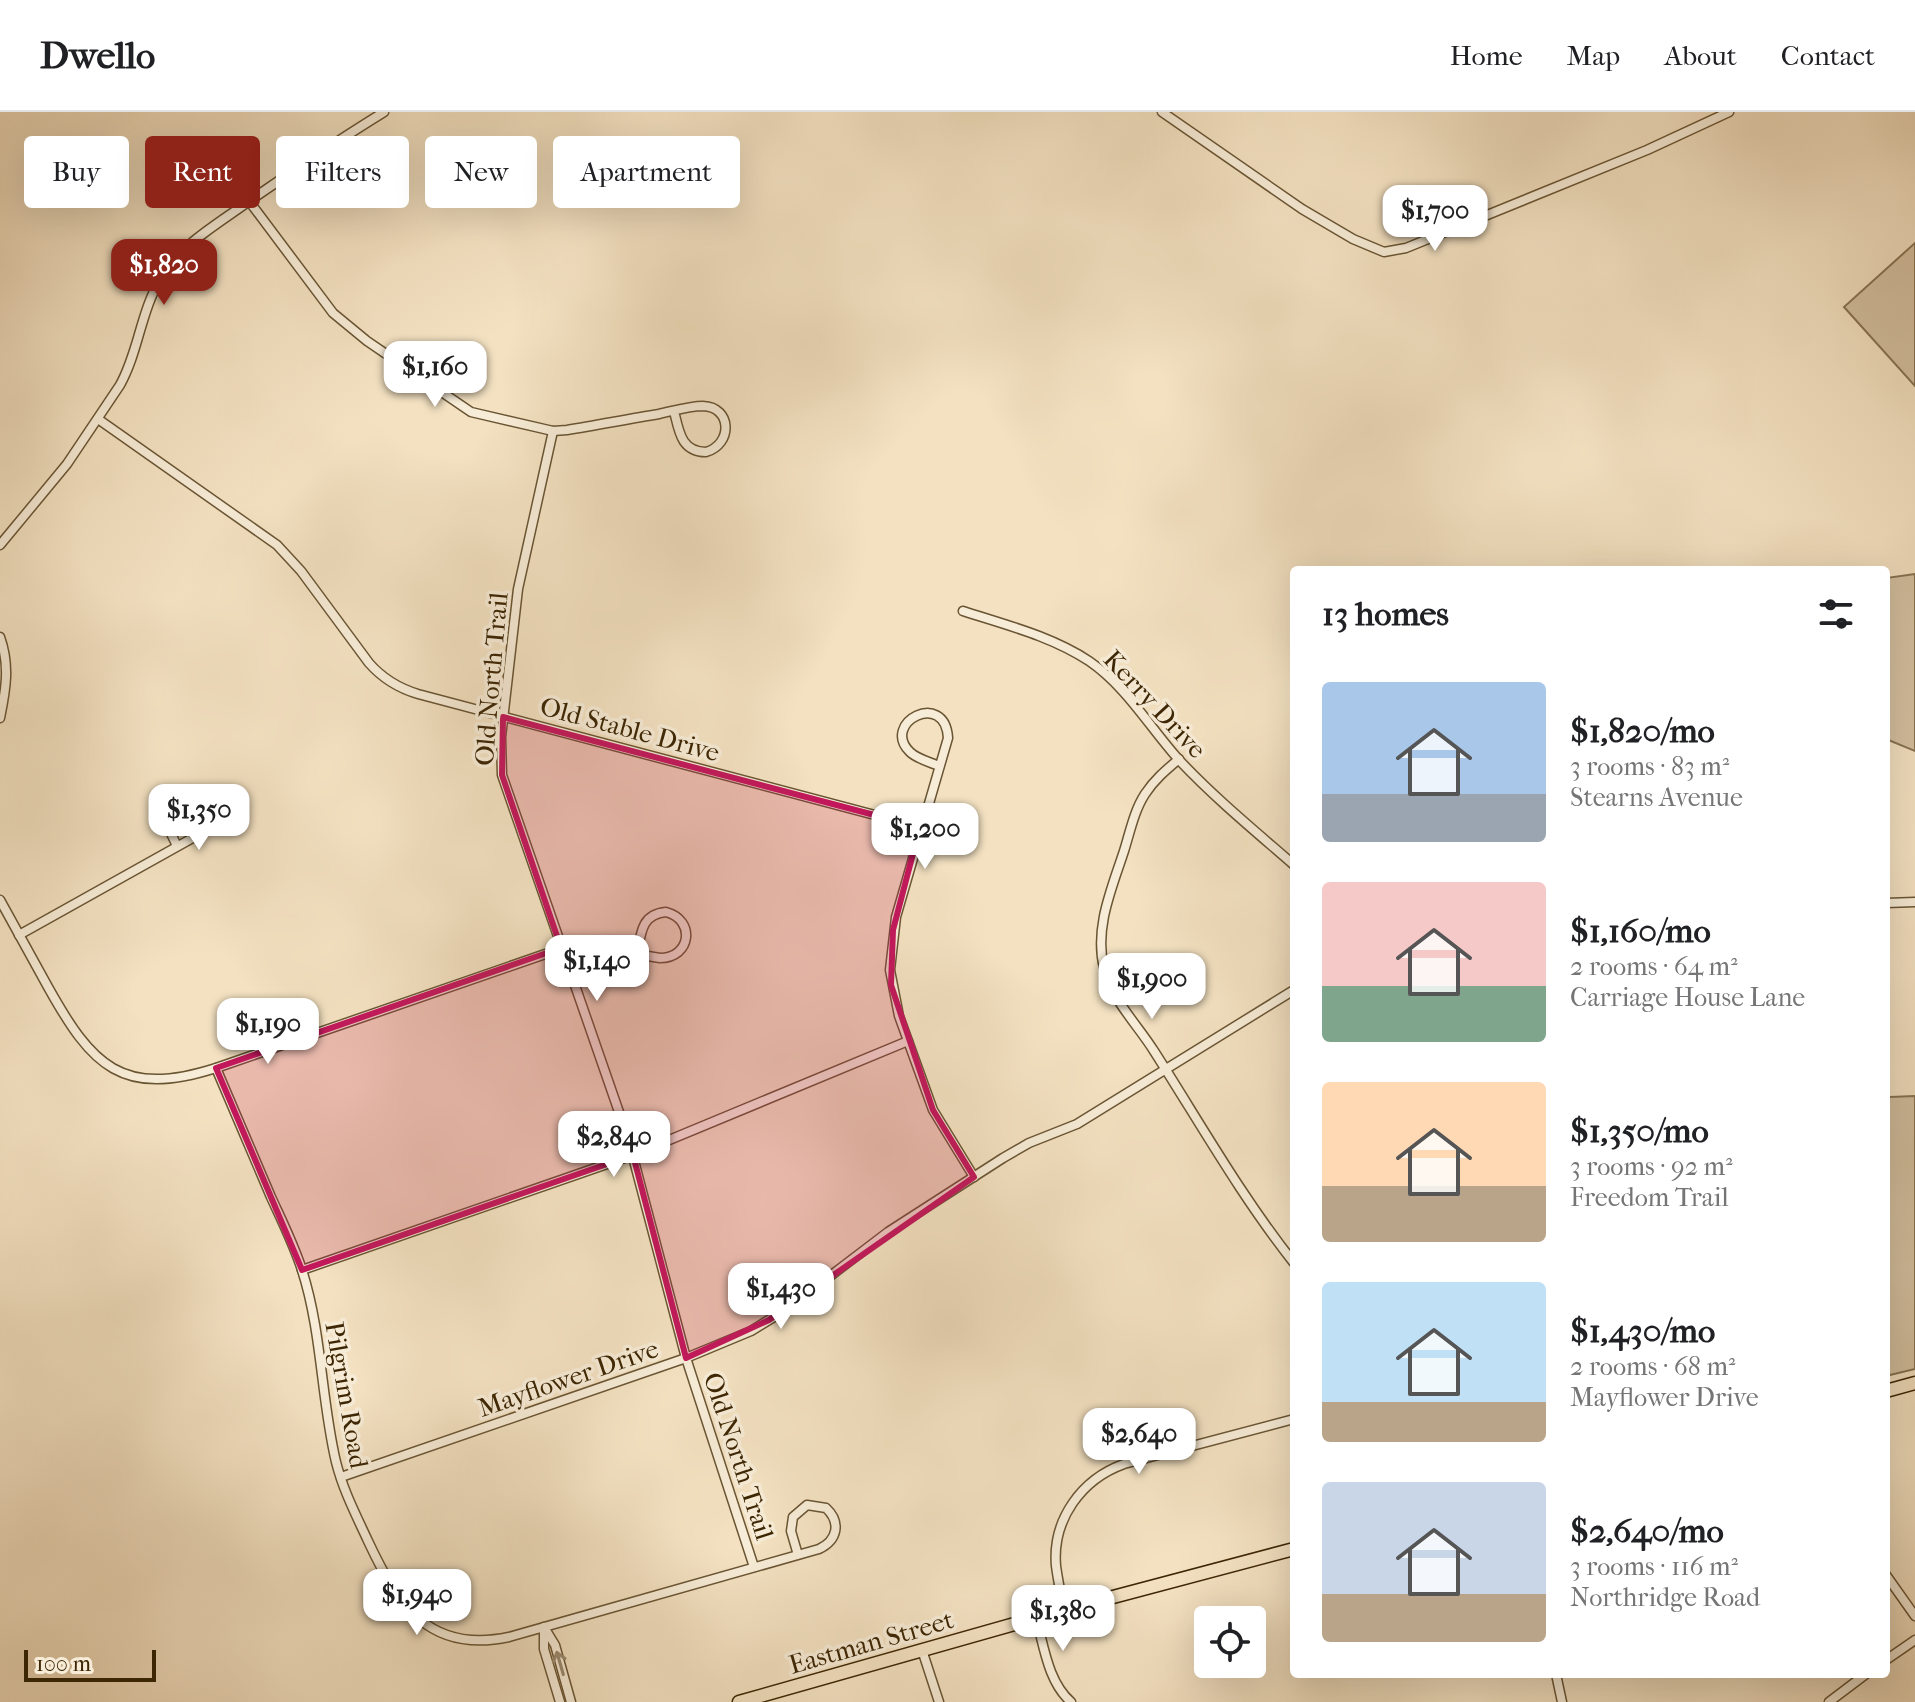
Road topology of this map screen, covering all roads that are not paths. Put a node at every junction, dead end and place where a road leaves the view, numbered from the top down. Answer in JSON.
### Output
{"nodes":[{"id":1,"x":384,"y":112,"type":"edge"},
{"id":2,"x":1162,"y":112,"type":"edge"},
{"id":3,"x":1729,"y":112,"type":"edge"},
{"id":4,"x":260,"y":193,"type":"edge"},
{"id":5,"x":240,"y":208,"type":"edge"},
{"id":6,"x":254,"y":208,"type":"edge"},
{"id":7,"x":674,"y":411,"type":"junction"},
{"id":8,"x":98,"y":419,"type":"junction"},
{"id":9,"x":553,"y":431,"type":"junction"},
{"id":10,"x":0,"y":545,"type":"edge"},
{"id":11,"x":963,"y":611,"type":"dead end"},
{"id":12,"x":0,"y":637,"type":"edge"},
{"id":13,"x":503,"y":717,"type":"junction"},
{"id":14,"x":0,"y":718,"type":"edge"},
{"id":15,"x":1179,"y":759,"type":"junction"},
{"id":16,"x":939,"y":766,"type":"junction"},
{"id":17,"x":920,"y":827,"type":"junction"},
{"id":18,"x":177,"y":846,"type":"junction"},
{"id":19,"x":1290,"y":862,"type":"edge"},
{"id":20,"x":0,"y":900,"type":"edge"},
{"id":21,"x":1915,"y":902,"type":"edge"},
{"id":22,"x":1890,"y":903,"type":"edge"},
{"id":23,"x":19,"y":935,"type":"junction"},
{"id":24,"x":561,"y":949,"type":"junction"},
{"id":25,"x":637,"y":954,"type":"junction"},
{"id":26,"x":1290,"y":992,"type":"edge"},
{"id":27,"x":908,"y":1041,"type":"junction"},
{"id":28,"x":216,"y":1068,"type":"junction"},
{"id":29,"x":1164,"y":1068,"type":"junction"},
{"id":30,"x":633,"y":1155,"type":"junction"},
{"id":31,"x":974,"y":1177,"type":"junction"},
{"id":32,"x":1290,"y":1258,"type":"edge"},
{"id":33,"x":302,"y":1270,"type":"junction"},
{"id":34,"x":686,"y":1358,"type":"junction"},
{"id":35,"x":1915,"y":1383,"type":"edge"},
{"id":36,"x":1890,"y":1390,"type":"edge"},
{"id":37,"x":1290,"y":1420,"type":"edge"},
{"id":38,"x":341,"y":1477,"type":"junction"},
{"id":39,"x":1290,"y":1550,"type":"edge"},
{"id":40,"x":798,"y":1555,"type":"junction"},
{"id":41,"x":754,"y":1567,"type":"junction"},
{"id":42,"x":1890,"y":1581,"type":"edge"},
{"id":43,"x":1064,"y":1610,"type":"junction"},
{"id":44,"x":1915,"y":1616,"type":"edge"},
{"id":45,"x":1036,"y":1618,"type":"junction"},
{"id":46,"x":544,"y":1627,"type":"junction"},
{"id":47,"x":1915,"y":1640,"type":"edge"},
{"id":48,"x":922,"y":1650,"type":"junction"},
{"id":49,"x":1890,"y":1657,"type":"edge"},
{"id":50,"x":1557,"y":1678,"type":"edge"},
{"id":51,"x":1861,"y":1678,"type":"edge"},
{"id":52,"x":560,"y":1702,"type":"edge"},
{"id":53,"x":571,"y":1702,"type":"edge"},
{"id":54,"x":739,"y":1702,"type":"edge"},
{"id":55,"x":939,"y":1702,"type":"edge"},
{"id":56,"x":1071,"y":1702,"type":"edge"},
{"id":57,"x":1562,"y":1702,"type":"edge"},
{"id":58,"x":1829,"y":1702,"type":"edge"}],
"edges":[{"from":1,"to":4,"type":"street"},
{"from":2,"to":3,"type":"street"},
{"from":5,"to":8,"type":"street"},
{"from":6,"to":9,"type":"street"},
{"from":7,"to":7,"type":"street"},
{"from":7,"to":9,"type":"street"},
{"from":8,"to":10,"type":"street"},
{"from":8,"to":13,"type":"street","name":"Old Stable Drive"},
{"from":9,"to":13,"type":"street","name":"Old North Trail"},
{"from":11,"to":15,"type":"street","name":"Kerry Drive"},
{"from":12,"to":14,"type":"street"},
{"from":13,"to":17,"type":"street","name":"Old Stable Drive"},
{"from":13,"to":24,"type":"street","name":"Old North Trail"},
{"from":15,"to":19,"type":"street","name":"Kerry Drive"},
{"from":15,"to":29,"type":"street"},
{"from":16,"to":16,"type":"street"},
{"from":16,"to":17,"type":"street"},
{"from":17,"to":27,"type":"street"},
{"from":18,"to":18,"type":"street"},
{"from":18,"to":23,"type":"street"},
{"from":20,"to":23,"type":"street"},
{"from":21,"to":22,"type":"street"},
{"from":23,"to":28,"type":"street"},
{"from":24,"to":25,"type":"street"},
{"from":24,"to":28,"type":"street"},
{"from":24,"to":30,"type":"street","name":"Old North Trail"},
{"from":25,"to":25,"type":"street"},
{"from":26,"to":29,"type":"street","name":"Mayflower Drive"},
{"from":27,"to":30,"type":"street"},
{"from":27,"to":31,"type":"street"},
{"from":28,"to":33,"type":"street","name":"Pilgrim Road"},
{"from":29,"to":31,"type":"street","name":"Mayflower Drive"},
{"from":29,"to":32,"type":"street"},
{"from":30,"to":33,"type":"street"},
{"from":30,"to":34,"type":"street","name":"Old North Trail"},
{"from":31,"to":34,"type":"street","name":"Mayflower Drive"},
{"from":33,"to":38,"type":"street","name":"Pilgrim Road"},
{"from":34,"to":38,"type":"street","name":"Mayflower Drive"},
{"from":34,"to":41,"type":"street","name":"Old North Trail"},
{"from":35,"to":36,"type":"main road"},
{"from":37,"to":43,"type":"street"},
{"from":38,"to":46,"type":"street","name":"Pilgrim Road"},
{"from":39,"to":43,"type":"main road","name":"Eastman Street"},
{"from":40,"to":40,"type":"street","name":"Pilgrim Road"},
{"from":40,"to":41,"type":"street","name":"Pilgrim Road"},
{"from":41,"to":46,"type":"street","name":"Pilgrim Road"},
{"from":42,"to":44,"type":"street"},
{"from":43,"to":45,"type":"main road","name":"Eastman Street"},
{"from":45,"to":48,"type":"main road","name":"Eastman Street"},
{"from":45,"to":56,"type":"street"},
{"from":46,"to":52,"type":"street"},
{"from":53,"to":46,"type":"street","one_way":true},
{"from":47,"to":49,"type":"street"},
{"from":48,"to":54,"type":"main road","name":"Eastman Street"},
{"from":48,"to":55,"type":"street"},
{"from":50,"to":57,"type":"street"},
{"from":51,"to":58,"type":"street"}]}
